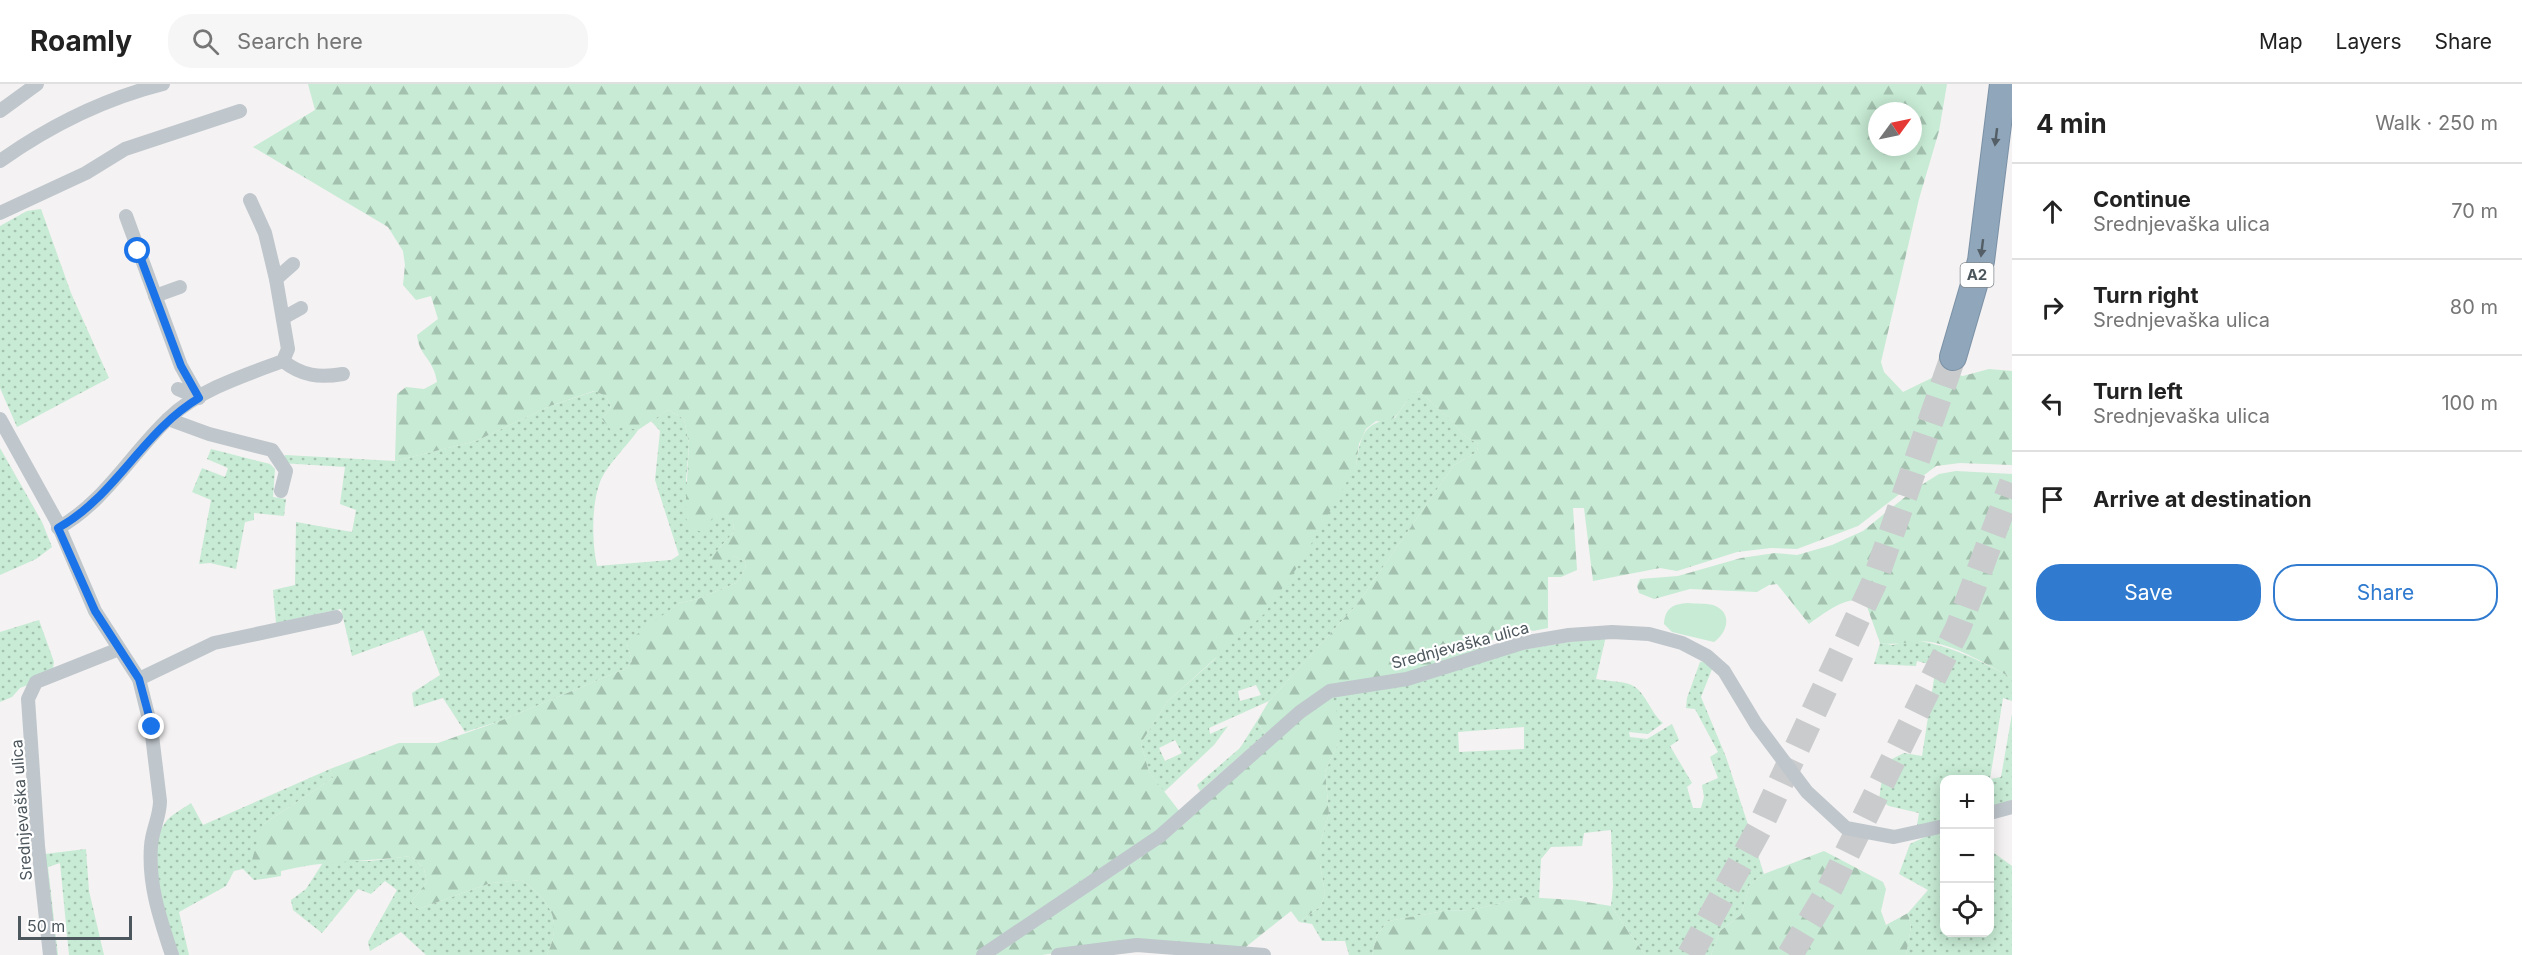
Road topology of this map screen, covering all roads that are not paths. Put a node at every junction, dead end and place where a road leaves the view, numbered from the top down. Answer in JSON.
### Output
{"nodes":[{"id":1,"x":37,"y":84,"type":"edge"},
{"id":2,"x":163,"y":84,"type":"edge"},
{"id":3,"x":2002,"y":84,"type":"edge"},
{"id":4,"x":0,"y":111,"type":"edge"},
{"id":5,"x":240,"y":111,"type":"dead end"},
{"id":6,"x":0,"y":161,"type":"edge"},
{"id":7,"x":250,"y":200,"type":"dead end"},
{"id":8,"x":0,"y":213,"type":"edge"},
{"id":9,"x":126,"y":216,"type":"dead end"},
{"id":10,"x":293,"y":264,"type":"dead end"},
{"id":11,"x":276,"y":279,"type":"junction"},
{"id":12,"x":180,"y":287,"type":"dead end"},
{"id":13,"x":155,"y":296,"type":"junction"},
{"id":14,"x":301,"y":308,"type":"dead end"},
{"id":15,"x":283,"y":318,"type":"junction"},
{"id":16,"x":1953,"y":357,"type":"tunnel mouth"},
{"id":17,"x":283,"y":361,"type":"junction"},
{"id":18,"x":343,"y":374,"type":"dead end"},
{"id":19,"x":178,"y":389,"type":"dead end"},
{"id":20,"x":199,"y":398,"type":"junction"},
{"id":21,"x":0,"y":419,"type":"edge"},
{"id":22,"x":168,"y":419,"type":"junction"},
{"id":23,"x":281,"y":491,"type":"dead end"},
{"id":24,"x":58,"y":528,"type":"junction"},
{"id":25,"x":336,"y":617,"type":"dead end"},
{"id":26,"x":119,"y":649,"type":"junction"},
{"id":27,"x":139,"y":679,"type":"junction"},
{"id":28,"x":2012,"y":807,"type":"edge"},
{"id":29,"x":1994,"y":812,"type":"edge"},
{"id":30,"x":1940,"y":826,"type":"edge"},
{"id":31,"x":50,"y":955,"type":"edge"},
{"id":32,"x":172,"y":955,"type":"edge"},
{"id":33,"x":983,"y":955,"type":"edge"},
{"id":34,"x":1058,"y":955,"type":"edge"},
{"id":35,"x":1264,"y":955,"type":"edge"}],
"edges":[{"from":1,"to":4,"type":"street"},
{"from":2,"to":6,"type":"street"},
{"from":3,"to":16,"type":"highway","number":"A2","one_way":true},
{"from":5,"to":8,"type":"street"},
{"from":7,"to":11,"type":"street"},
{"from":9,"to":13,"type":"street"},
{"from":10,"to":11,"type":"street"},
{"from":11,"to":15,"type":"street"},
{"from":12,"to":13,"type":"street"},
{"from":13,"to":20,"type":"street"},
{"from":14,"to":15,"type":"street"},
{"from":15,"to":17,"type":"street"},
{"from":17,"to":18,"type":"street"},
{"from":17,"to":20,"type":"street"},
{"from":19,"to":20,"type":"street"},
{"from":20,"to":22,"type":"street"},
{"from":21,"to":24,"type":"street"},
{"from":22,"to":23,"type":"street"},
{"from":22,"to":24,"type":"street"},
{"from":24,"to":26,"type":"street"},
{"from":25,"to":27,"type":"street"},
{"from":26,"to":27,"type":"street"},
{"from":26,"to":31,"type":"street","name":"Srednjevaška ulica"},
{"from":27,"to":32,"type":"street"},
{"from":28,"to":29,"type":"street"},
{"from":30,"to":33,"type":"street","name":"Srednjevaška ulica"},
{"from":34,"to":35,"type":"street"}]}
